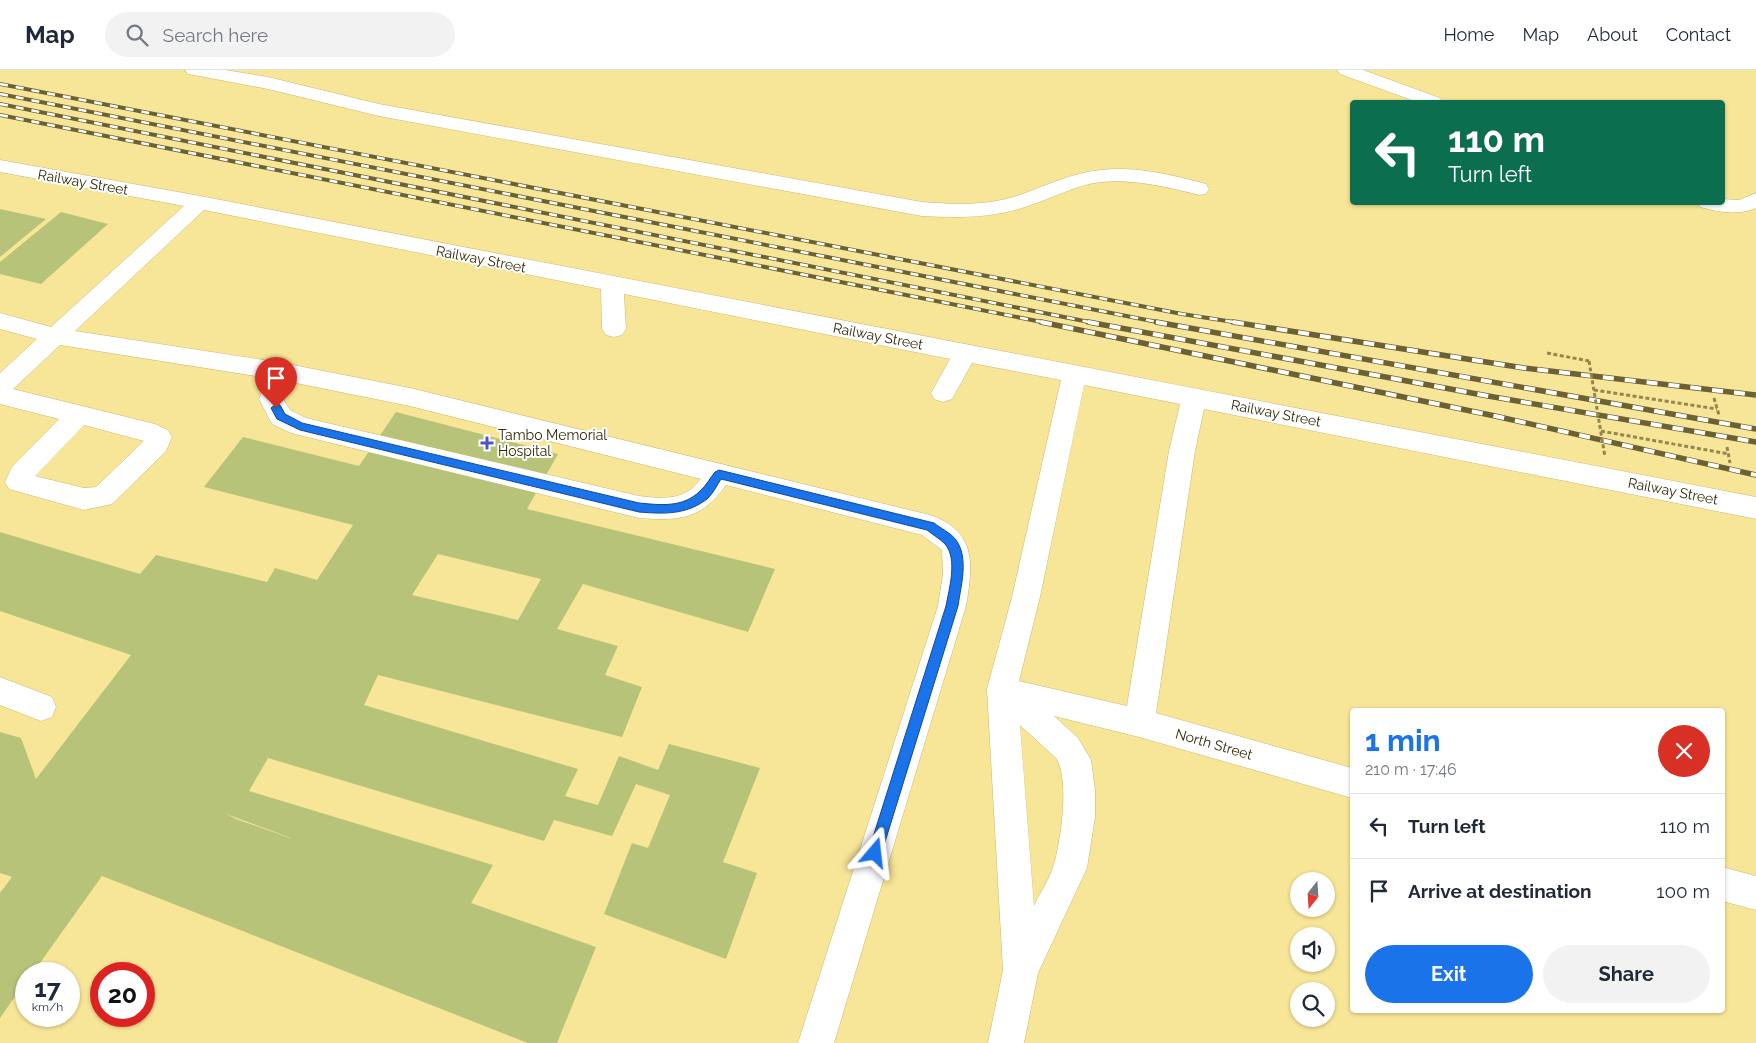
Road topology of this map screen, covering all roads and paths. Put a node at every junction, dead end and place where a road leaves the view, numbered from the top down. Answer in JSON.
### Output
{"nodes":[{"id":1,"x":194,"y":70,"type":"edge"},
{"id":2,"x":1346,"y":70,"type":"edge"},
{"id":3,"x":1428,"y":100,"type":"edge"},
{"id":4,"x":0,"y":166,"type":"edge"},
{"id":5,"x":1199,"y":189,"type":"dead end"},
{"id":6,"x":1756,"y":199,"type":"edge"},
{"id":7,"x":200,"y":203,"type":"junction"},
{"id":8,"x":1722,"y":205,"type":"edge"},
{"id":9,"x":612,"y":284,"type":"junction"},
{"id":10,"x":0,"y":321,"type":"edge"},
{"id":11,"x":614,"y":329,"type":"dead end"},
{"id":12,"x":56,"y":336,"type":"junction"},
{"id":13,"x":965,"y":352,"type":"junction"},
{"id":14,"x":1547,"y":352,"type":"dead end"},
{"id":15,"x":284,"y":372,"type":"junction"},
{"id":16,"x":1074,"y":374,"type":"junction"},
{"id":17,"x":1,"y":387,"type":"edge"},
{"id":18,"x":1594,"y":390,"type":"junction"},
{"id":19,"x":943,"y":393,"type":"dead end"},
{"id":20,"x":1189,"y":396,"type":"junction"},
{"id":21,"x":1714,"y":398,"type":"dead end"},
{"id":22,"x":1717,"y":409,"type":"junction"},
{"id":23,"x":79,"y":414,"type":"junction"},
{"id":24,"x":1719,"y":415,"type":"dead end"},
{"id":25,"x":1601,"y":431,"type":"junction"},
{"id":26,"x":1727,"y":447,"type":"dead end"},
{"id":27,"x":1729,"y":454,"type":"junction"},
{"id":28,"x":1605,"y":457,"type":"dead end"},
{"id":29,"x":1730,"y":463,"type":"dead end"},
{"id":30,"x":719,"y":475,"type":"junction"},
{"id":31,"x":1756,"y":508,"type":"edge"},
{"id":32,"x":1002,"y":690,"type":"junction"},
{"id":33,"x":0,"y":691,"type":"edge"},
{"id":34,"x":40,"y":707,"type":"dead end"},
{"id":35,"x":1139,"y":723,"type":"junction"},
{"id":36,"x":1350,"y":782,"type":"edge"},
{"id":37,"x":1725,"y":885,"type":"edge"},
{"id":38,"x":1756,"y":893,"type":"edge"},
{"id":39,"x":1021,"y":970,"type":"junction"},
{"id":40,"x":816,"y":1043,"type":"edge"},
{"id":41,"x":1006,"y":1043,"type":"edge"}],
"edges":[{"from":1,"to":5,"type":"street"},
{"from":2,"to":3,"type":"street"},
{"from":4,"to":7,"type":"street","name":"Railway Street"},
{"from":6,"to":8,"type":"street"},
{"from":7,"to":9,"type":"street","name":"Railway Street"},
{"from":7,"to":12,"type":"street"},
{"from":9,"to":11,"type":"street"},
{"from":9,"to":13,"type":"street","name":"Railway Street"},
{"from":10,"to":12,"type":"street"},
{"from":12,"to":15,"type":"street"},
{"from":12,"to":17,"type":"street"},
{"from":13,"to":16,"type":"street","name":"Railway Street"},
{"from":13,"to":19,"type":"street"},
{"from":14,"to":18,"type":"path","bridge":true},
{"from":15,"to":30,"type":"street"},
{"from":15,"to":30,"type":"street"},
{"from":16,"to":20,"type":"street","name":"Railway Street"},
{"from":16,"to":32,"type":"street"},
{"from":17,"to":23,"type":"street"},
{"from":18,"to":22,"type":"path"},
{"from":18,"to":25,"type":"path","bridge":true},
{"from":20,"to":31,"type":"street","name":"Railway Street"},
{"from":20,"to":35,"type":"street"},
{"from":21,"to":22,"type":"path"},
{"from":22,"to":24,"type":"path"},
{"from":23,"to":23,"type":"street"},
{"from":25,"to":27,"type":"path"},
{"from":25,"to":28,"type":"path","bridge":true},
{"from":26,"to":27,"type":"path"},
{"from":27,"to":29,"type":"path"},
{"from":30,"to":40,"type":"street"},
{"from":32,"to":35,"type":"street","name":"North Street"},
{"from":32,"to":39,"type":"street"},
{"from":32,"to":39,"type":"street"},
{"from":33,"to":34,"type":"street"},
{"from":35,"to":36,"type":"street","name":"North Street"},
{"from":37,"to":38,"type":"street"},
{"from":39,"to":41,"type":"street"}]}
